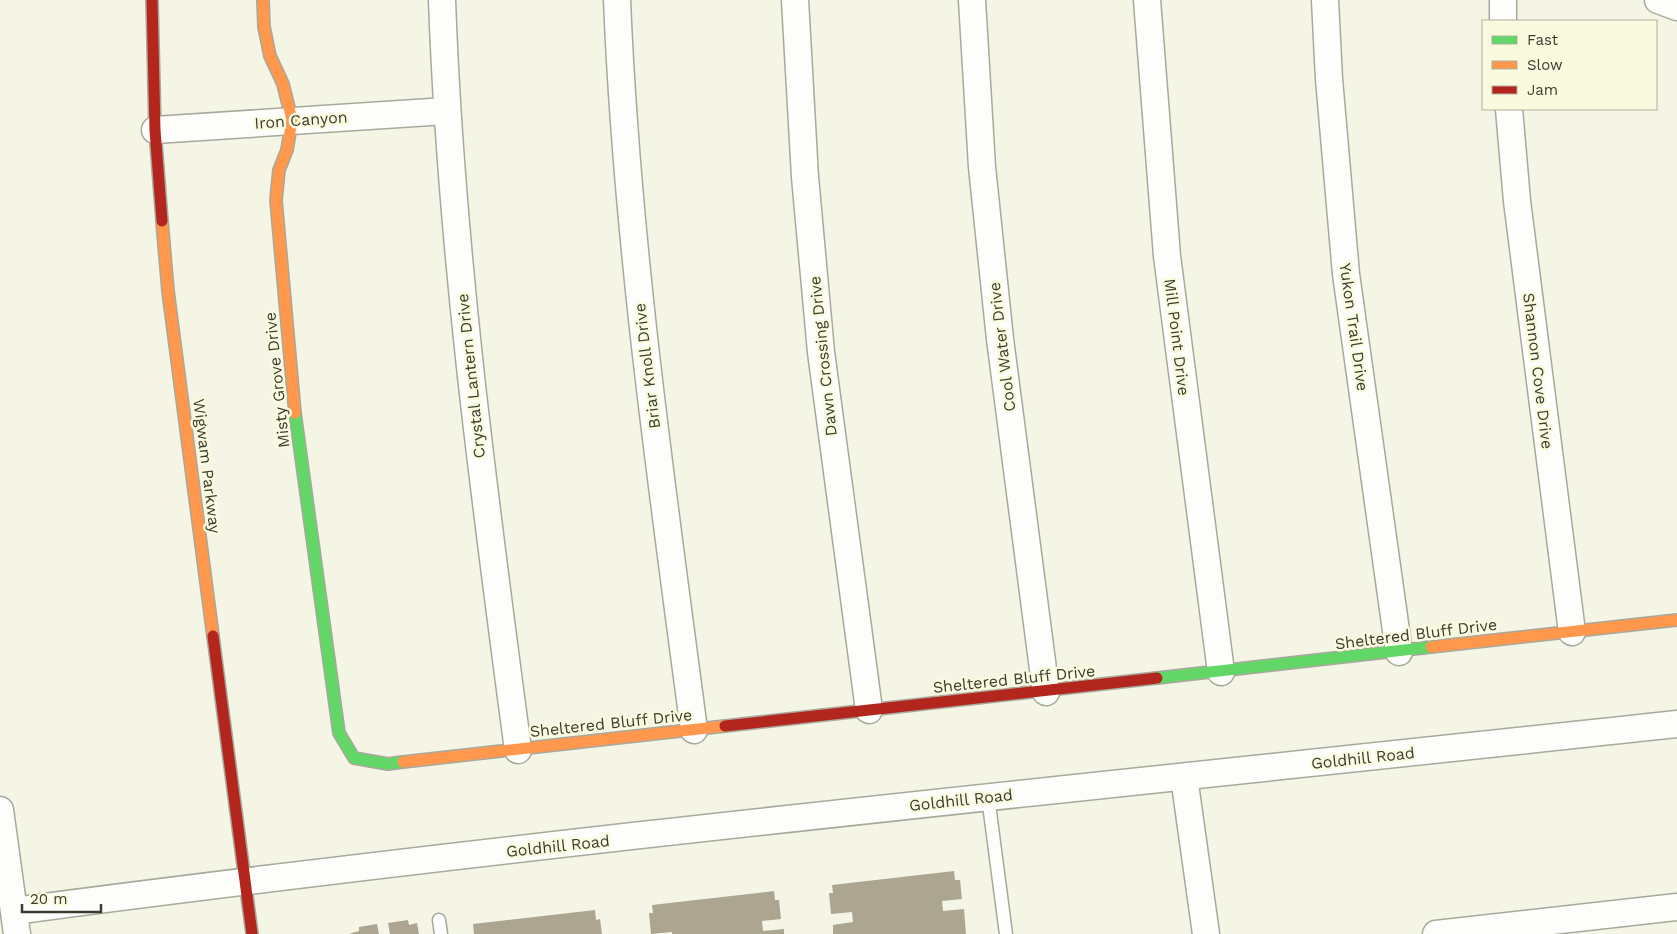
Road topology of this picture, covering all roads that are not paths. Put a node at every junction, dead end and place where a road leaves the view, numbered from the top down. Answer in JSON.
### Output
{"nodes":[{"id":1,"x":152,"y":0,"type":"edge"},
{"id":2,"x":263,"y":0,"type":"edge"},
{"id":3,"x":442,"y":0,"type":"edge"},
{"id":4,"x":617,"y":0,"type":"edge"},
{"id":5,"x":796,"y":0,"type":"edge"},
{"id":6,"x":972,"y":0,"type":"edge"},
{"id":7,"x":1147,"y":0,"type":"edge"},
{"id":8,"x":1325,"y":0,"type":"edge"},
{"id":9,"x":1503,"y":0,"type":"edge"},
{"id":10,"x":1658,"y":0,"type":"edge"},
{"id":11,"x":1677,"y":6,"type":"edge"},
{"id":12,"x":1502,"y":20,"type":"edge"},
{"id":13,"x":1509,"y":110,"type":"edge"},
{"id":14,"x":446,"y":111,"type":"junction"},
{"id":15,"x":292,"y":120,"type":"junction"},
{"id":16,"x":156,"y":130,"type":"junction"},
{"id":17,"x":1677,"y":620,"type":"edge"},
{"id":18,"x":1572,"y":632,"type":"junction"},
{"id":19,"x":1399,"y":652,"type":"junction"},
{"id":20,"x":1221,"y":672,"type":"junction"},
{"id":21,"x":1046,"y":692,"type":"junction"},
{"id":22,"x":869,"y":710,"type":"junction"},
{"id":23,"x":1677,"y":724,"type":"edge"},
{"id":24,"x":694,"y":730,"type":"junction"},
{"id":25,"x":518,"y":750,"type":"junction"},
{"id":26,"x":354,"y":758,"type":"joint"},
{"id":27,"x":1184,"y":777,"type":"junction"},
{"id":28,"x":988,"y":797,"type":"junction"},
{"id":29,"x":0,"y":810,"type":"edge"},
{"id":30,"x":245,"y":881,"type":"junction"},
{"id":31,"x":1677,"y":907,"type":"edge"},
{"id":32,"x":439,"y":920,"type":"dead end"},
{"id":33,"x":15,"y":923,"type":"edge"},
{"id":34,"x":1510,"y":930,"type":"edge"},
{"id":35,"x":252,"y":934,"type":"edge"},
{"id":36,"x":441,"y":934,"type":"edge"},
{"id":37,"x":1006,"y":934,"type":"edge"},
{"id":38,"x":1206,"y":934,"type":"edge"},
{"id":39,"x":1436,"y":934,"type":"edge"}],
"edges":[{"from":1,"to":16,"type":"street","name":"Wigwam Parkway"},
{"from":2,"to":15,"type":"street","name":"Misty Grove Drive"},
{"from":3,"to":14,"type":"street","name":"Crystal Lantern Drive"},
{"from":4,"to":24,"type":"street","name":"Briar Knoll Drive"},
{"from":5,"to":22,"type":"street","name":"Dawn Crossing Drive"},
{"from":6,"to":21,"type":"street","name":"Cool Water Drive"},
{"from":7,"to":20,"type":"street","name":"Mill Point Drive"},
{"from":8,"to":19,"type":"street","name":"Yukon Trail Drive"},
{"from":9,"to":12,"type":"street"},
{"from":10,"to":11,"type":"street"},
{"from":13,"to":18,"type":"street","name":"Shannon Cove Drive"},
{"from":14,"to":15,"type":"street","name":"Iron Canyon"},
{"from":14,"to":25,"type":"street","name":"Crystal Lantern Drive"},
{"from":15,"to":16,"type":"street","name":"Iron Canyon"},
{"from":15,"to":26,"type":"street","name":"Misty Grove Drive"},
{"from":16,"to":30,"type":"street","name":"Wigwam Parkway"},
{"from":17,"to":18,"type":"street","name":"Sheltered Bluff Drive"},
{"from":18,"to":19,"type":"street","name":"Sheltered Bluff Drive"},
{"from":19,"to":20,"type":"street","name":"Sheltered Bluff Drive"},
{"from":20,"to":21,"type":"street","name":"Sheltered Bluff Drive"},
{"from":21,"to":22,"type":"street","name":"Sheltered Bluff Drive"},
{"from":22,"to":24,"type":"street","name":"Sheltered Bluff Drive"},
{"from":23,"to":27,"type":"street","name":"Goldhill Road"},
{"from":24,"to":25,"type":"street","name":"Sheltered Bluff Drive"},
{"from":25,"to":26,"type":"street","name":"Sheltered Bluff Drive"},
{"from":27,"to":28,"type":"street","name":"Goldhill Road"},
{"from":27,"to":38,"type":"street"},
{"from":28,"to":30,"type":"street","name":"Goldhill Road"},
{"from":28,"to":37,"type":"lane"},
{"from":29,"to":33,"type":"street"},
{"from":30,"to":33,"type":"street","name":"Goldhill Road"},
{"from":30,"to":35,"type":"street","name":"Wigwam Parkway"},
{"from":31,"to":34,"type":"street"},
{"from":32,"to":36,"type":"lane"},
{"from":34,"to":39,"type":"street"}]}
